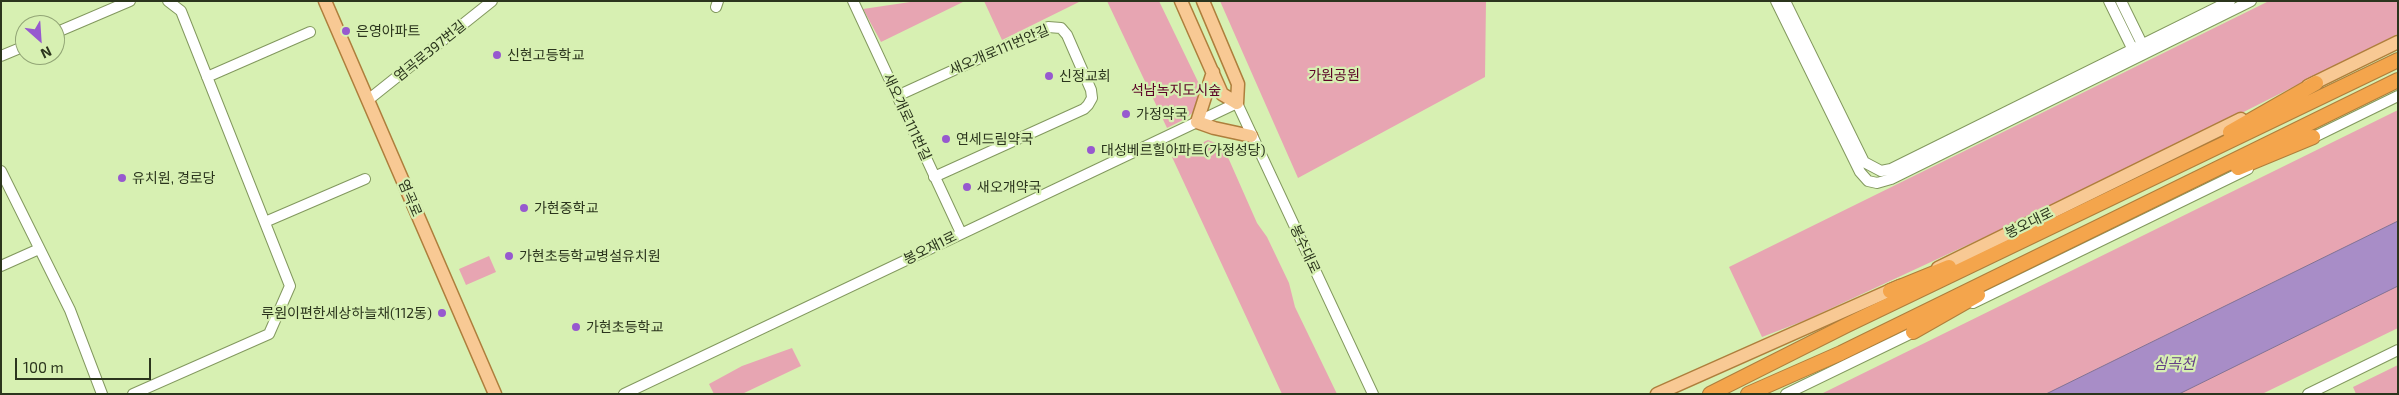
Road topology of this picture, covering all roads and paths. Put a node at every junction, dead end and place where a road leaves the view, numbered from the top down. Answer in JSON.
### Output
{"nodes":[{"id":1,"x":130,"y":1,"type":"edge"},
{"id":2,"x":168,"y":1,"type":"edge"},
{"id":3,"x":326,"y":1,"type":"edge"},
{"id":4,"x":492,"y":1,"type":"edge"},
{"id":5,"x":853,"y":1,"type":"edge"},
{"id":6,"x":1181,"y":1,"type":"edge"},
{"id":7,"x":1203,"y":1,"type":"edge"},
{"id":8,"x":1776,"y":1,"type":"edge"},
{"id":9,"x":1786,"y":1,"type":"edge"},
{"id":10,"x":2109,"y":1,"type":"edge"},
{"id":11,"x":2121,"y":1,"type":"edge"},
{"id":12,"x":2230,"y":1,"type":"edge"},
{"id":13,"x":2251,"y":1,"type":"edge"},
{"id":14,"x":65,"y":29,"type":"edge"},
{"id":15,"x":310,"y":32,"type":"dead end"},
{"id":16,"x":2398,"y":42,"type":"edge"},
{"id":17,"x":15,"y":50,"type":"edge"},
{"id":18,"x":2140,"y":51,"type":"junction"},
{"id":19,"x":1,"y":56,"type":"edge"},
{"id":20,"x":2398,"y":60,"type":"edge"},
{"id":21,"x":1213,"y":72,"type":"junction"},
{"id":22,"x":207,"y":77,"type":"junction"},
{"id":23,"x":2398,"y":80,"type":"edge"},
{"id":24,"x":2316,"y":83,"type":"junction"},
{"id":25,"x":897,"y":96,"type":"junction"},
{"id":26,"x":2398,"y":96,"type":"edge"},
{"id":27,"x":368,"y":100,"type":"junction"},
{"id":28,"x":1237,"y":104,"type":"junction"},
{"id":29,"x":1197,"y":122,"type":"junction"},
{"id":30,"x":1251,"y":136,"type":"junction"},
{"id":31,"x":2313,"y":137,"type":"junction"},
{"id":32,"x":1,"y":171,"type":"edge"},
{"id":33,"x":934,"y":177,"type":"junction"},
{"id":34,"x":365,"y":179,"type":"dead end"},
{"id":35,"x":2117,"y":196,"type":"junction"},
{"id":36,"x":2124,"y":214,"type":"junction"},
{"id":37,"x":2077,"y":216,"type":"junction"},
{"id":38,"x":265,"y":222,"type":"junction"},
{"id":39,"x":960,"y":233,"type":"junction"},
{"id":40,"x":2085,"y":233,"type":"junction"},
{"id":41,"x":39,"y":249,"type":"junction"},
{"id":42,"x":1,"y":266,"type":"edge"},
{"id":43,"x":1890,"y":291,"type":"junction"},
{"id":44,"x":1913,"y":332,"type":"junction"},
{"id":45,"x":2398,"y":350,"type":"edge"},
{"id":46,"x":102,"y":394,"type":"edge"},
{"id":47,"x":133,"y":394,"type":"edge"},
{"id":48,"x":495,"y":394,"type":"edge"},
{"id":49,"x":624,"y":394,"type":"edge"},
{"id":50,"x":1373,"y":394,"type":"edge"},
{"id":51,"x":1657,"y":394,"type":"edge"},
{"id":52,"x":1710,"y":394,"type":"edge"},
{"id":53,"x":1748,"y":394,"type":"edge"},
{"id":54,"x":1786,"y":394,"type":"edge"},
{"id":55,"x":2308,"y":394,"type":"edge"}],
"edges":[{"from":1,"to":14,"type":"street"},
{"from":2,"to":22,"type":"street"},
{"from":3,"to":27,"type":"main road","name":"염곡로"},
{"from":4,"to":27,"type":"street","name":"염곡로397번길"},
{"from":5,"to":25,"type":"street","name":"새오개로111번길"},
{"from":6,"to":21,"type":"main road","name":"봉수대로"},
{"from":7,"to":28,"type":"main road","name":"봉수대로"},
{"from":8,"to":18,"type":"street"},
{"from":9,"to":18,"type":"street"},
{"from":10,"to":18,"type":"street"},
{"from":11,"to":18,"type":"street"},
{"from":12,"to":18,"type":"street"},
{"from":13,"to":18,"type":"street"},
{"from":15,"to":22,"type":"street"},
{"from":16,"to":24,"type":"main road","name":"봉오대로"},
{"from":17,"to":19,"type":"street"},
{"from":20,"to":35,"type":"highway","name":"봉오대로"},
{"from":21,"to":28,"type":"main road","name":"봉수대로"},
{"from":21,"to":29,"type":"main road"},
{"from":22,"to":38,"type":"street"},
{"from":23,"to":36,"type":"highway"},
{"from":24,"to":35,"type":"highway"},
{"from":24,"to":43,"type":"main road","name":"봉오대로"},
{"from":25,"to":33,"type":"street","name":"새오개로111번길"},
{"from":25,"to":33,"type":"street","name":"새오개로111번안길"},
{"from":26,"to":31,"type":"street"},
{"from":27,"to":48,"type":"main road","name":"염곡로"},
{"from":28,"to":29,"type":"street","name":"봉오재1로"},
{"from":28,"to":30,"type":"street","name":"봉수대로"},
{"from":29,"to":30,"type":"main road"},
{"from":29,"to":39,"type":"street","name":"봉오재1로"},
{"from":30,"to":50,"type":"street","name":"봉수대로"},
{"from":31,"to":36,"type":"highway"},
{"from":31,"to":44,"type":"street"},
{"from":32,"to":41,"type":"street"},
{"from":33,"to":39,"type":"street","name":"새오개로111번길"},
{"from":34,"to":38,"type":"street"},
{"from":35,"to":37,"type":"highway","name":"봉오대로"},
{"from":36,"to":40,"type":"highway"},
{"from":37,"to":43,"type":"highway"},
{"from":37,"to":52,"type":"highway","name":"봉오대로"},
{"from":38,"to":47,"type":"street"},
{"from":39,"to":49,"type":"street","name":"봉오재1로"},
{"from":40,"to":44,"type":"highway"},
{"from":40,"to":53,"type":"highway"},
{"from":41,"to":42,"type":"street"},
{"from":41,"to":46,"type":"street"},
{"from":43,"to":51,"type":"main road","name":"봉오대로"},
{"from":44,"to":54,"type":"street"},
{"from":45,"to":55,"type":"street"}]}
